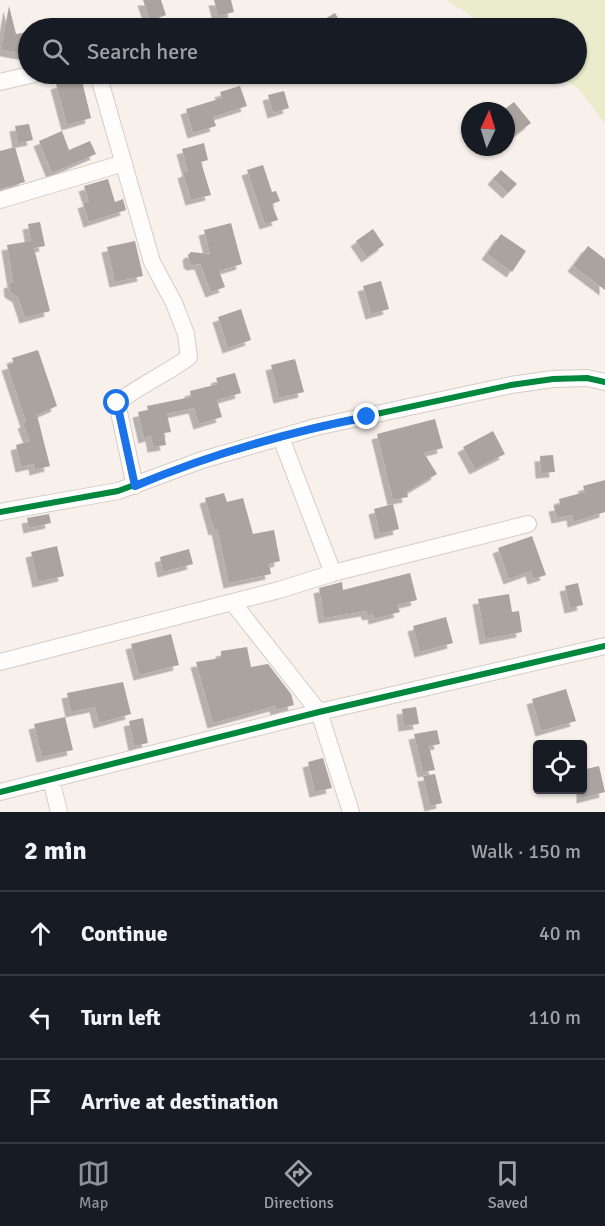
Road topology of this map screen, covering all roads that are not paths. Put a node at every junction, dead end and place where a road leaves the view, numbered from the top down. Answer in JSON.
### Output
{"nodes":[{"id":1,"x":18,"y":78,"type":"edge"},
{"id":2,"x":0,"y":82,"type":"edge"},
{"id":3,"x":101,"y":84,"type":"edge"},
{"id":4,"x":124,"y":163,"type":"junction"},
{"id":5,"x":0,"y":200,"type":"edge"},
{"id":6,"x":605,"y":382,"type":"edge"},
{"id":7,"x":281,"y":438,"type":"junction"},
{"id":8,"x":135,"y":486,"type":"junction"},
{"id":9,"x":0,"y":512,"type":"edge"},
{"id":10,"x":528,"y":524,"type":"dead end"},
{"id":11,"x":333,"y":573,"type":"junction"},
{"id":12,"x":233,"y":603,"type":"junction"},
{"id":13,"x":605,"y":645,"type":"edge"},
{"id":14,"x":0,"y":662,"type":"edge"},
{"id":15,"x":319,"y":712,"type":"junction"},
{"id":16,"x":51,"y":779,"type":"junction"},
{"id":17,"x":0,"y":792,"type":"edge"},
{"id":18,"x":59,"y":812,"type":"edge"},
{"id":19,"x":351,"y":812,"type":"edge"}],
"edges":[{"from":1,"to":2,"type":"street"},
{"from":3,"to":4,"type":"street"},
{"from":4,"to":5,"type":"street"},
{"from":4,"to":8,"type":"street"},
{"from":6,"to":7,"type":"street"},
{"from":7,"to":8,"type":"street"},
{"from":7,"to":11,"type":"street"},
{"from":8,"to":9,"type":"street"},
{"from":10,"to":11,"type":"street"},
{"from":11,"to":12,"type":"street"},
{"from":12,"to":14,"type":"street"},
{"from":12,"to":15,"type":"street"},
{"from":13,"to":15,"type":"street"},
{"from":15,"to":16,"type":"street"},
{"from":15,"to":19,"type":"street"},
{"from":16,"to":17,"type":"street"},
{"from":16,"to":18,"type":"street"}]}
